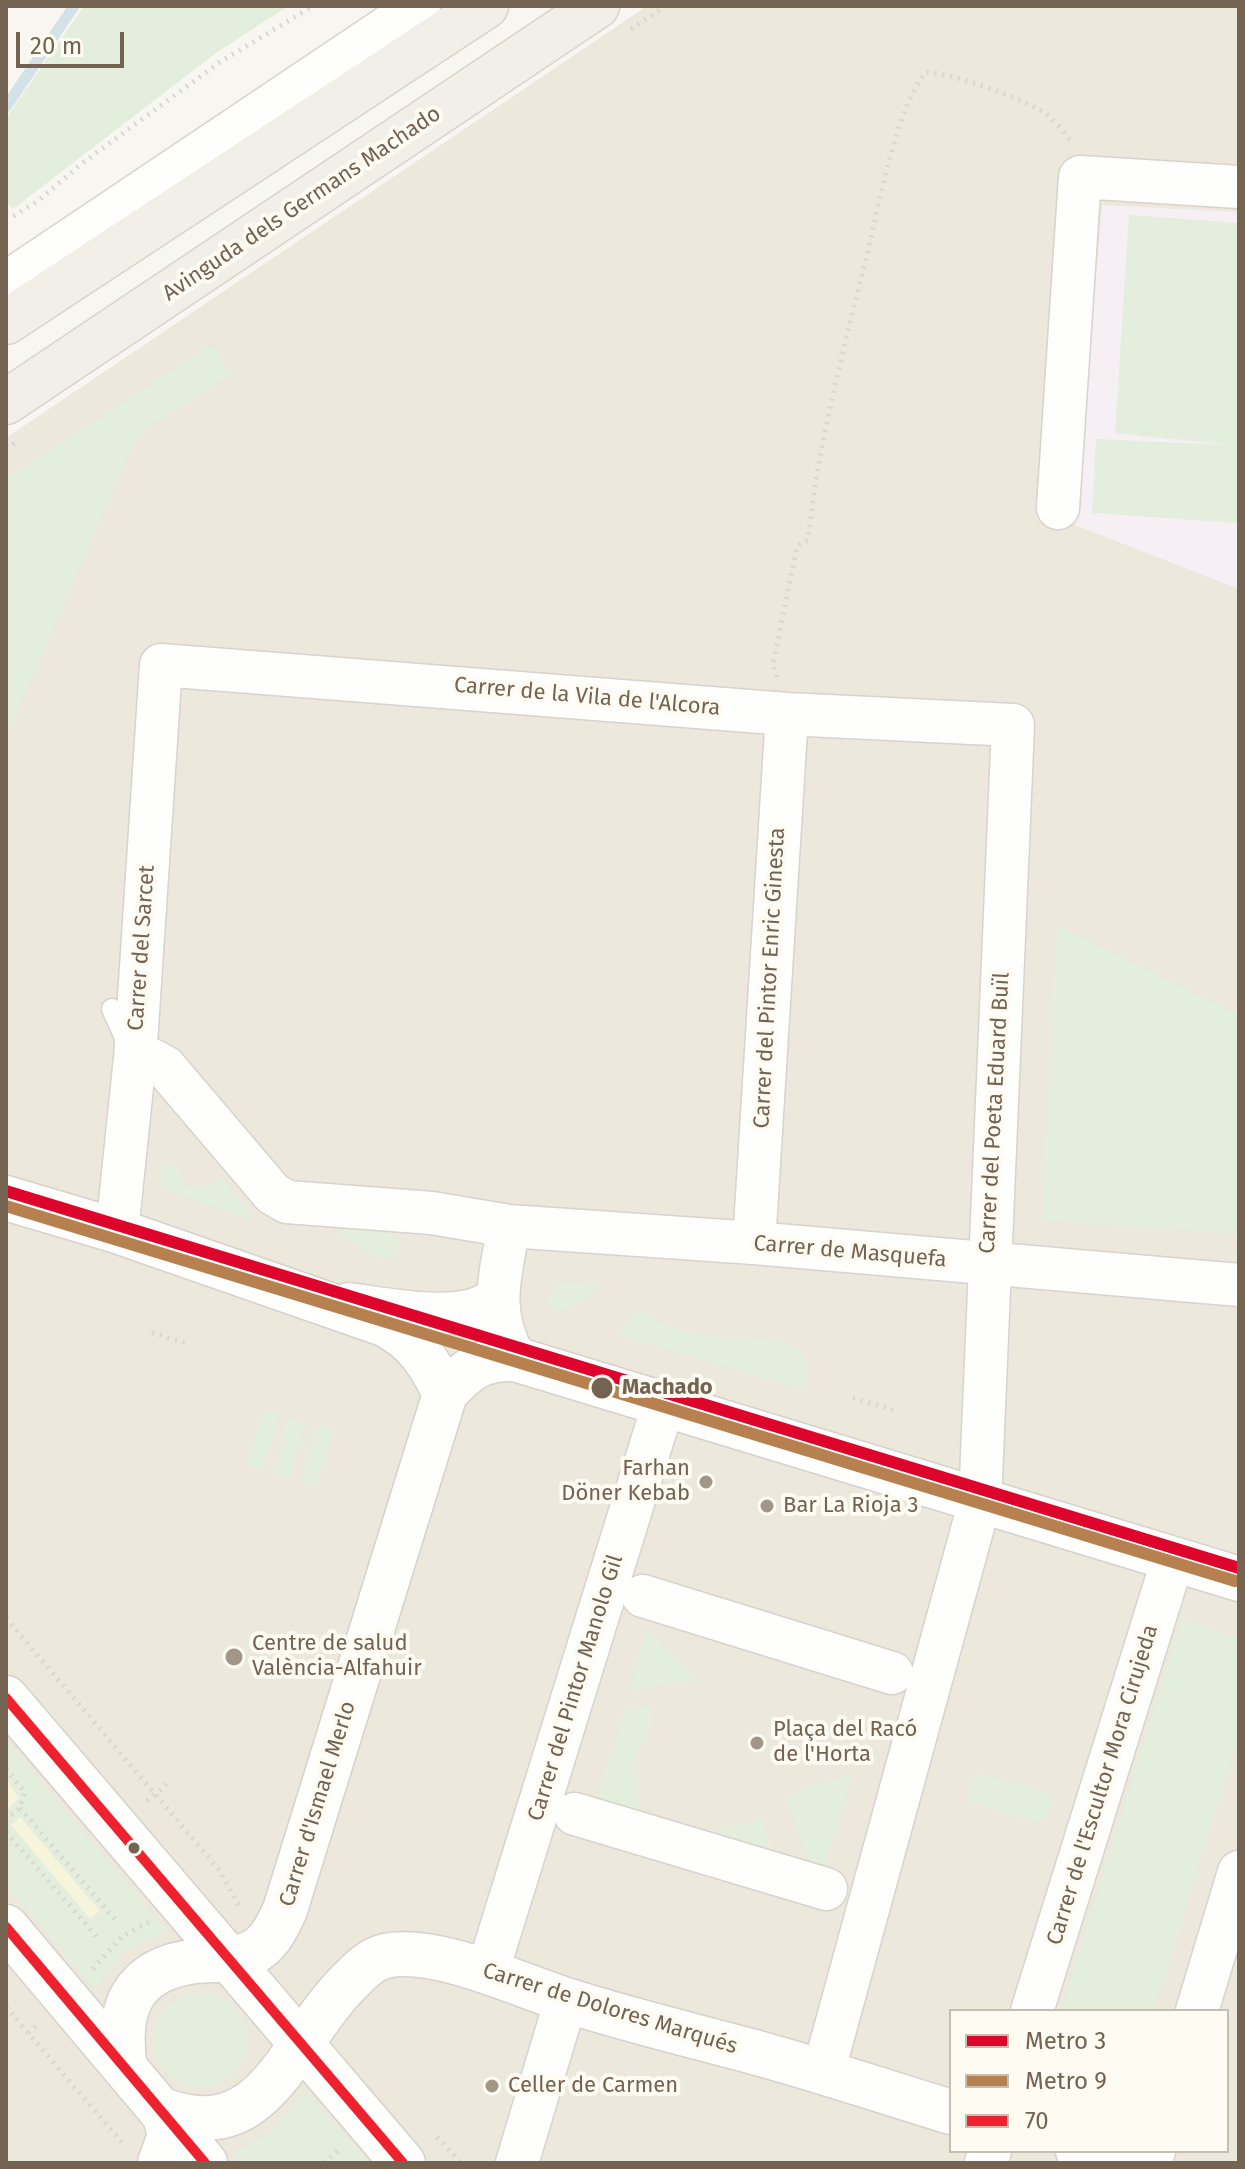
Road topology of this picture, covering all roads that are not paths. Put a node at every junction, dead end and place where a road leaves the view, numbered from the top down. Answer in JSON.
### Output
{"nodes":[{"id":1,"x":419,"y":6,"type":"edge"},
{"id":2,"x":486,"y":6,"type":"edge"},
{"id":3,"x":597,"y":6,"type":"edge"},
{"id":4,"x":1239,"y":187,"type":"edge"},
{"id":5,"x":6,"y":283,"type":"edge"},
{"id":6,"x":6,"y":322,"type":"edge"},
{"id":7,"x":6,"y":402,"type":"edge"},
{"id":8,"x":1058,"y":508,"type":"dead end"},
{"id":9,"x":161,"y":665,"type":"joint"},
{"id":10,"x":787,"y":714,"type":"junction"},
{"id":11,"x":1013,"y":725,"type":"joint"},
{"id":12,"x":112,"y":1009,"type":"dead end"},
{"id":13,"x":135,"y":1058,"type":"junction"},
{"id":14,"x":6,"y":1198,"type":"edge"},
{"id":15,"x":509,"y":1226,"type":"junction"},
{"id":16,"x":117,"y":1231,"type":"junction"},
{"id":17,"x":754,"y":1243,"type":"junction"},
{"id":18,"x":988,"y":1265,"type":"junction"},
{"id":19,"x":1239,"y":1285,"type":"edge"},
{"id":20,"x":497,"y":1296,"type":"junction"},
{"id":21,"x":320,"y":1300,"type":"junction"},
{"id":22,"x":515,"y":1359,"type":"junction"},
{"id":23,"x":445,"y":1394,"type":"junction"},
{"id":24,"x":663,"y":1406,"type":"junction"},
{"id":25,"x":980,"y":1501,"type":"junction"},
{"id":26,"x":1173,"y":1559,"type":"junction"},
{"id":27,"x":1239,"y":1579,"type":"edge"},
{"id":28,"x":643,"y":1596,"type":"dead end"},
{"id":29,"x":892,"y":1673,"type":"dead end"},
{"id":30,"x":6,"y":1698,"type":"edge"},
{"id":31,"x":575,"y":1814,"type":"dead end"},
{"id":32,"x":1239,"y":1872,"type":"edge"},
{"id":33,"x":826,"y":1889,"type":"dead end"},
{"id":34,"x":6,"y":1927,"type":"edge"},
{"id":35,"x":230,"y":1959,"type":"junction"},
{"id":36,"x":488,"y":1970,"type":"junction"},
{"id":37,"x":566,"y":2000,"type":"junction"},
{"id":38,"x":1033,"y":2009,"type":"edge"},
{"id":39,"x":1198,"y":2009,"type":"edge"},
{"id":40,"x":299,"y":2043,"type":"junction"},
{"id":41,"x":125,"y":2068,"type":"junction"},
{"id":42,"x":823,"y":2073,"type":"junction"},
{"id":43,"x":162,"y":2110,"type":"junction"},
{"id":44,"x":949,"y":2111,"type":"edge"},
{"id":45,"x":1084,"y":2153,"type":"edge"},
{"id":46,"x":146,"y":2159,"type":"edge"},
{"id":47,"x":205,"y":2163,"type":"edge"},
{"id":48,"x":403,"y":2163,"type":"edge"},
{"id":49,"x":517,"y":2163,"type":"edge"},
{"id":50,"x":1117,"y":2163,"type":"edge"}],
"edges":[{"from":1,"to":5,"type":"street"},
{"from":2,"to":6,"type":"main road"},
{"from":3,"to":7,"type":"main road","name":"Avinguda dels Germans Machado"},
{"from":4,"to":8,"type":"street"},
{"from":9,"to":10,"type":"street","name":"Carrer de la Vila de l'Alcora"},
{"from":9,"to":13,"type":"street","name":"Carrer del Sarcet"},
{"from":10,"to":11,"type":"street","name":"Carrer de la Vila de l'Alcora"},
{"from":10,"to":17,"type":"street","name":"Carrer del Pintor Enric Ginesta"},
{"from":11,"to":18,"type":"street","name":"Carrer del Poeta Eduard Buïl"},
{"from":12,"to":13,"type":"lane"},
{"from":13,"to":15,"type":"street","name":"Carrer de Masquefa"},
{"from":13,"to":16,"type":"street","name":"Carrer del Sarcet"},
{"from":14,"to":16,"type":"street"},
{"from":15,"to":17,"type":"street","name":"Carrer de Masquefa"},
{"from":15,"to":20,"type":"street"},
{"from":16,"to":21,"type":"street"},
{"from":17,"to":18,"type":"street","name":"Carrer de Masquefa"},
{"from":18,"to":19,"type":"street","name":"Carrer de Masquefa"},
{"from":18,"to":25,"type":"street","name":"Carrer del Poeta Eduard Buïl"},
{"from":20,"to":21,"type":"street"},
{"from":20,"to":22,"type":"street"},
{"from":21,"to":23,"type":"street"},
{"from":22,"to":23,"type":"street"},
{"from":22,"to":24,"type":"street"},
{"from":23,"to":35,"type":"street","name":"Carrer d'Ismael Merlo"},
{"from":24,"to":25,"type":"street"},
{"from":24,"to":36,"type":"street","name":"Carrer del Pintor Manolo Gil"},
{"from":25,"to":26,"type":"street"},
{"from":25,"to":42,"type":"street","name":"Carrer del Poeta Eduard Buïl"},
{"from":26,"to":27,"type":"street"},
{"from":26,"to":38,"type":"street","name":"Carrer de l'Escultor Mora Cirujeda"},
{"from":28,"to":29,"type":"street"},
{"from":30,"to":35,"type":"street"},
{"from":31,"to":33,"type":"street"},
{"from":32,"to":39,"type":"street"},
{"from":34,"to":41,"type":"street"},
{"from":35,"to":40,"type":"street"},
{"from":35,"to":41,"type":"street"},
{"from":36,"to":37,"type":"street","name":"Carrer de Dolores Marqués"},
{"from":36,"to":40,"type":"street","name":"Carrer de Dolores Marqués"},
{"from":37,"to":42,"type":"street","name":"Carrer de Dolores Marqués"},
{"from":37,"to":49,"type":"street"},
{"from":40,"to":43,"type":"street"},
{"from":40,"to":48,"type":"street"},
{"from":41,"to":43,"type":"street"},
{"from":42,"to":44,"type":"street","name":"Carrer de Dolores Marqués"},
{"from":43,"to":46,"type":"street"},
{"from":43,"to":47,"type":"street"},
{"from":45,"to":50,"type":"street"}]}
